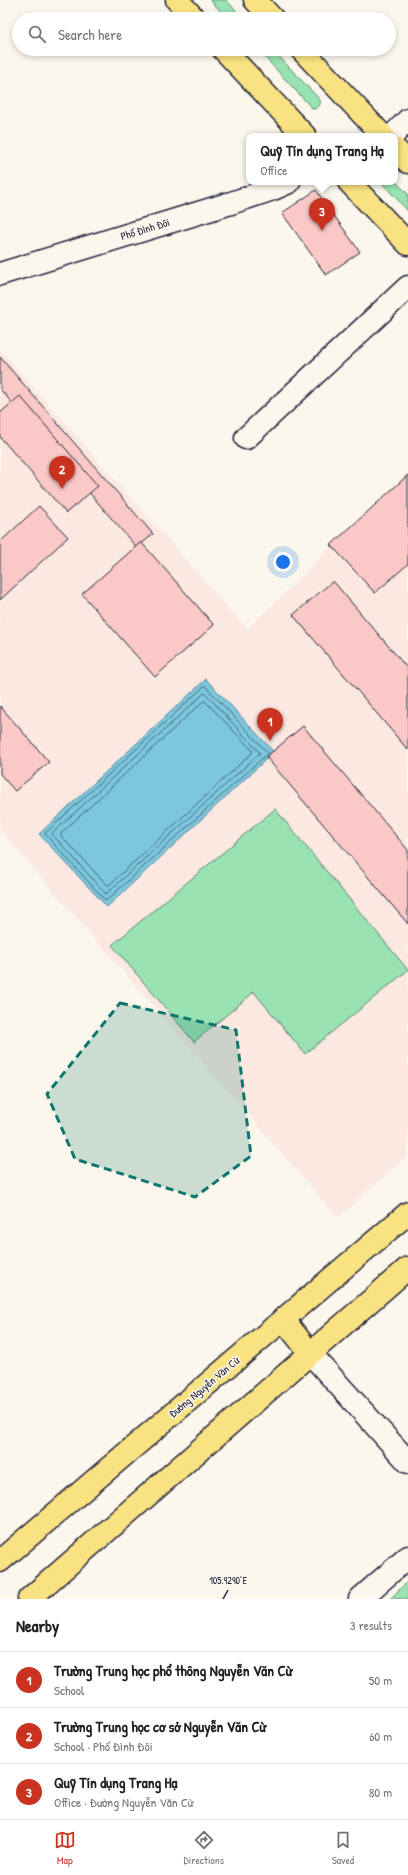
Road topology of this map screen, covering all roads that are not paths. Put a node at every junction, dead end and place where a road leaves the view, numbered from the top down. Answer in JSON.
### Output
{"nodes":[{"id":1,"x":177,"y":0,"type":"edge"},
{"id":2,"x":255,"y":0,"type":"edge"},
{"id":3,"x":188,"y":12,"type":"edge"},
{"id":4,"x":266,"y":12,"type":"edge"},
{"id":5,"x":230,"y":56,"type":"edge"},
{"id":6,"x":308,"y":56,"type":"edge"},
{"id":7,"x":408,"y":120,"type":"edge"},
{"id":8,"x":302,"y":133,"type":"edge"},
{"id":9,"x":380,"y":133,"type":"edge"},
{"id":10,"x":395,"y":133,"type":"edge"},
{"id":11,"x":398,"y":151,"type":"edge"},
{"id":12,"x":408,"y":162,"type":"edge"},
{"id":13,"x":282,"y":185,"type":"edge"},
{"id":14,"x":352,"y":185,"type":"edge"},
{"id":15,"x":408,"y":244,"type":"edge"},
{"id":16,"x":0,"y":274,"type":"edge"},
{"id":17,"x":408,"y":287,"type":"edge"},
{"id":18,"x":246,"y":438,"type":"dead end"},
{"id":19,"x":408,"y":1213,"type":"edge"},
{"id":20,"x":408,"y":1268,"type":"edge"},
{"id":21,"x":284,"y":1319,"type":"junction"},
{"id":22,"x":310,"y":1354,"type":"junction"},
{"id":23,"x":408,"y":1462,"type":"edge"},
{"id":24,"x":408,"y":1557,"type":"edge"},
{"id":25,"x":0,"y":1560,"type":"edge"},
{"id":26,"x":29,"y":1599,"type":"edge"},
{"id":27,"x":360,"y":1599,"type":"edge"}],
"edges":[{"from":1,"to":3,"type":"main road"},
{"from":2,"to":4,"type":"main road"},
{"from":5,"to":8,"type":"main road"},
{"from":6,"to":9,"type":"main road"},
{"from":7,"to":10,"type":"street"},
{"from":11,"to":12,"type":"main road"},
{"from":13,"to":16,"type":"street","name":"Phố Đình Đôi"},
{"from":14,"to":15,"type":"main road"},
{"from":17,"to":18,"type":"street"},
{"from":19,"to":21,"type":"main road","name":"Đường Nguyễn Văn Cừ"},
{"from":20,"to":22,"type":"main road"},
{"from":21,"to":22,"type":"main road"},
{"from":21,"to":25,"type":"main road","name":"Đường Nguyễn Văn Cừ"},
{"from":22,"to":23,"type":"street"},
{"from":22,"to":26,"type":"main road"},
{"from":24,"to":27,"type":"street"}]}
